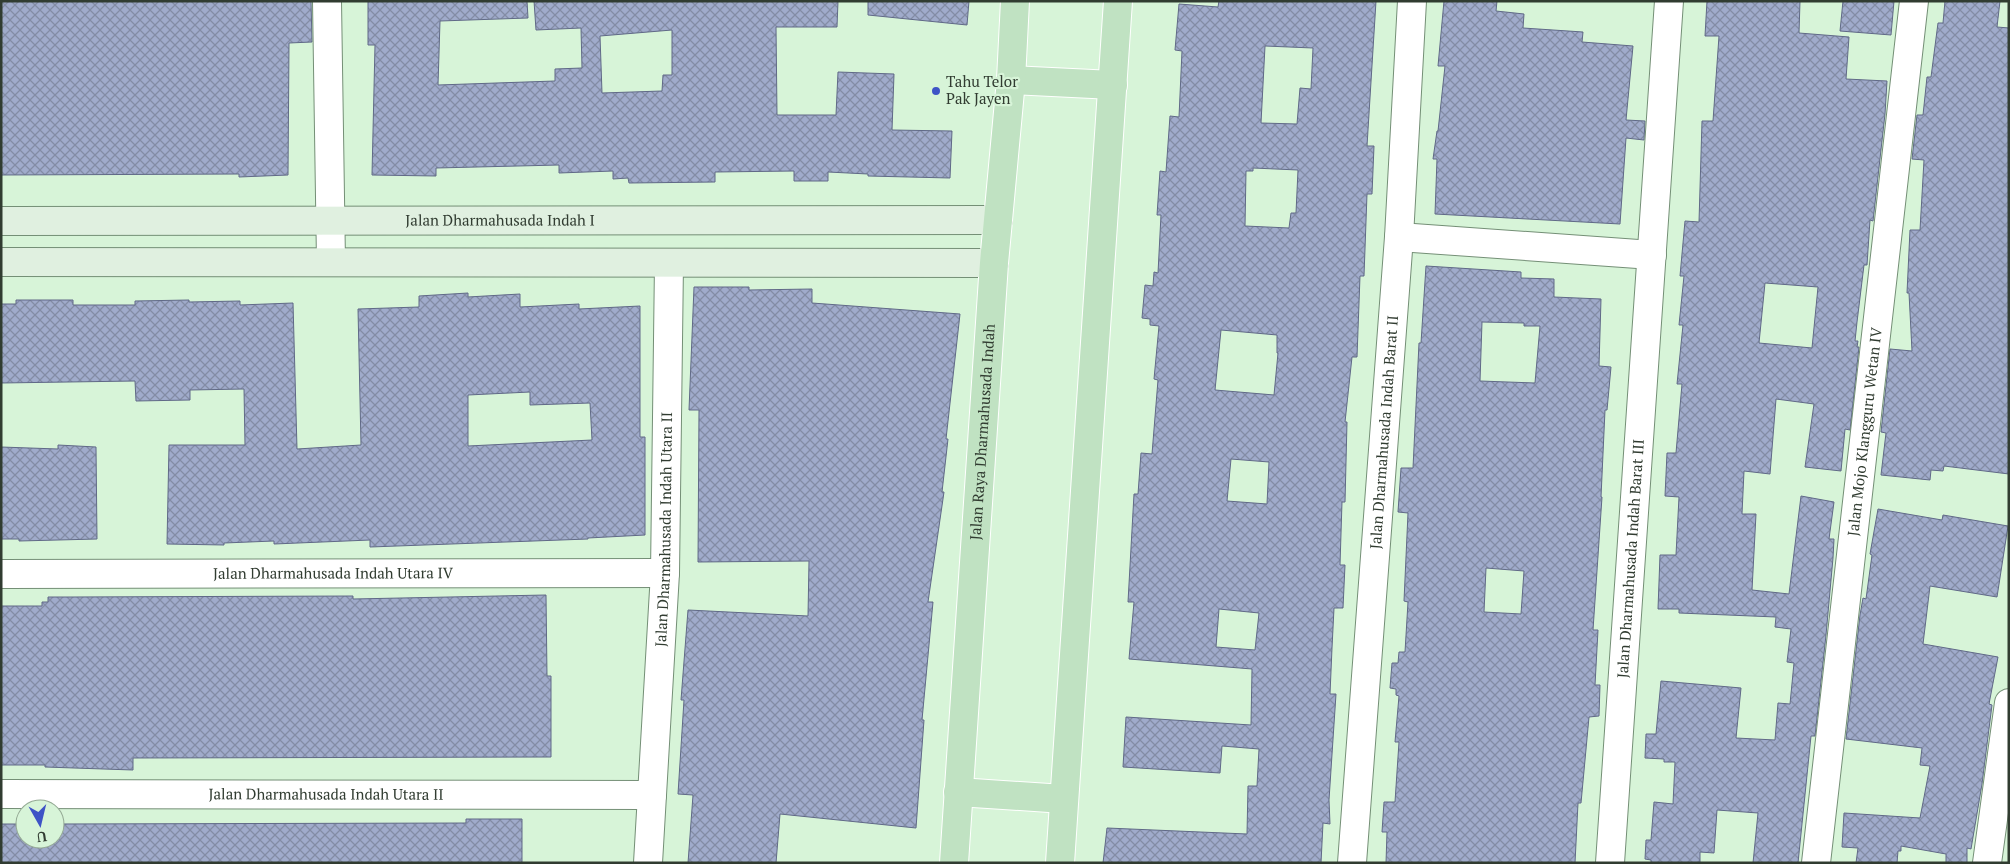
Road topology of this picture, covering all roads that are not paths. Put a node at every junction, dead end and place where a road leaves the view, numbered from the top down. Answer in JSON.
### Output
{"nodes":[{"id":1,"x":327,"y":1,"type":"edge"},
{"id":2,"x":1015,"y":1,"type":"edge"},
{"id":3,"x":1118,"y":1,"type":"edge"},
{"id":4,"x":1412,"y":1,"type":"edge"},
{"id":5,"x":1669,"y":1,"type":"edge"},
{"id":6,"x":1914,"y":1,"type":"edge"},
{"id":7,"x":1010,"y":80,"type":"junction"},
{"id":8,"x":1113,"y":85,"type":"junction"},
{"id":9,"x":329,"y":220,"type":"junction"},
{"id":10,"x":998,"y":220,"type":"junction"},
{"id":11,"x":1,"y":221,"type":"edge"},
{"id":12,"x":1399,"y":237,"type":"junction"},
{"id":13,"x":1652,"y":255,"type":"junction"},
{"id":14,"x":1,"y":262,"type":"edge"},
{"id":15,"x":331,"y":262,"type":"junction"},
{"id":16,"x":669,"y":263,"type":"junction"},
{"id":17,"x":994,"y":263,"type":"junction"},
{"id":18,"x":665,"y":573,"type":"junction"},
{"id":19,"x":1,"y":574,"type":"edge"},
{"id":20,"x":2009,"y":703,"type":"edge"},
{"id":21,"x":958,"y":792,"type":"junction"},
{"id":22,"x":1,"y":794,"type":"edge"},
{"id":23,"x":652,"y":795,"type":"junction"},
{"id":24,"x":1064,"y":799,"type":"junction"},
{"id":25,"x":648,"y":863,"type":"edge"},
{"id":26,"x":954,"y":863,"type":"edge"},
{"id":27,"x":1060,"y":863,"type":"edge"},
{"id":28,"x":1352,"y":863,"type":"edge"},
{"id":29,"x":1610,"y":863,"type":"edge"},
{"id":30,"x":1816,"y":863,"type":"edge"},
{"id":31,"x":1988,"y":863,"type":"edge"}],
"edges":[{"from":1,"to":9,"type":"street"},
{"from":2,"to":7,"type":"main road","name":"Jalan Raya Dharmahusada Indah"},
{"from":3,"to":8,"type":"main road"},
{"from":4,"to":12,"type":"street","name":"Jalan Dharmahusada Indah Barat II"},
{"from":5,"to":13,"type":"street","name":"Jalan Dharmahusada Indah Barat III"},
{"from":6,"to":30,"type":"street","name":"Jalan Mojo Klangguru Wetan IV"},
{"from":7,"to":8,"type":"main road"},
{"from":7,"to":10,"type":"main road","name":"Jalan Raya Dharmahusada Indah"},
{"from":8,"to":24,"type":"main road"},
{"from":9,"to":10,"type":"main road","name":"Jalan Dharmahusada Indah I"},
{"from":9,"to":11,"type":"main road","name":"Jalan Dharmahusada Indah I"},
{"from":9,"to":15,"type":"street"},
{"from":10,"to":17,"type":"main road","name":"Jalan Raya Dharmahusada Indah"},
{"from":12,"to":13,"type":"street"},
{"from":12,"to":28,"type":"street","name":"Jalan Dharmahusada Indah Barat II"},
{"from":13,"to":29,"type":"street","name":"Jalan Dharmahusada Indah Barat III"},
{"from":14,"to":15,"type":"main road"},
{"from":15,"to":16,"type":"main road"},
{"from":16,"to":17,"type":"main road"},
{"from":16,"to":18,"type":"street","name":"Jalan Dharmahusada Indah Utara II"},
{"from":17,"to":21,"type":"main road","name":"Jalan Raya Dharmahusada Indah"},
{"from":18,"to":19,"type":"street","name":"Jalan Dharmahusada Indah Utara IV"},
{"from":18,"to":23,"type":"street","name":"Jalan Dharmahusada Indah Utara II"},
{"from":20,"to":31,"type":"street"},
{"from":21,"to":24,"type":"main road"},
{"from":21,"to":26,"type":"main road","name":"Jalan Raya Dharmahusada Indah"},
{"from":22,"to":23,"type":"street","name":"Jalan Dharmahusada Indah Utara II"},
{"from":23,"to":25,"type":"street","name":"Jalan Dharmahusada Indah Utara II"},
{"from":24,"to":27,"type":"main road"}]}
